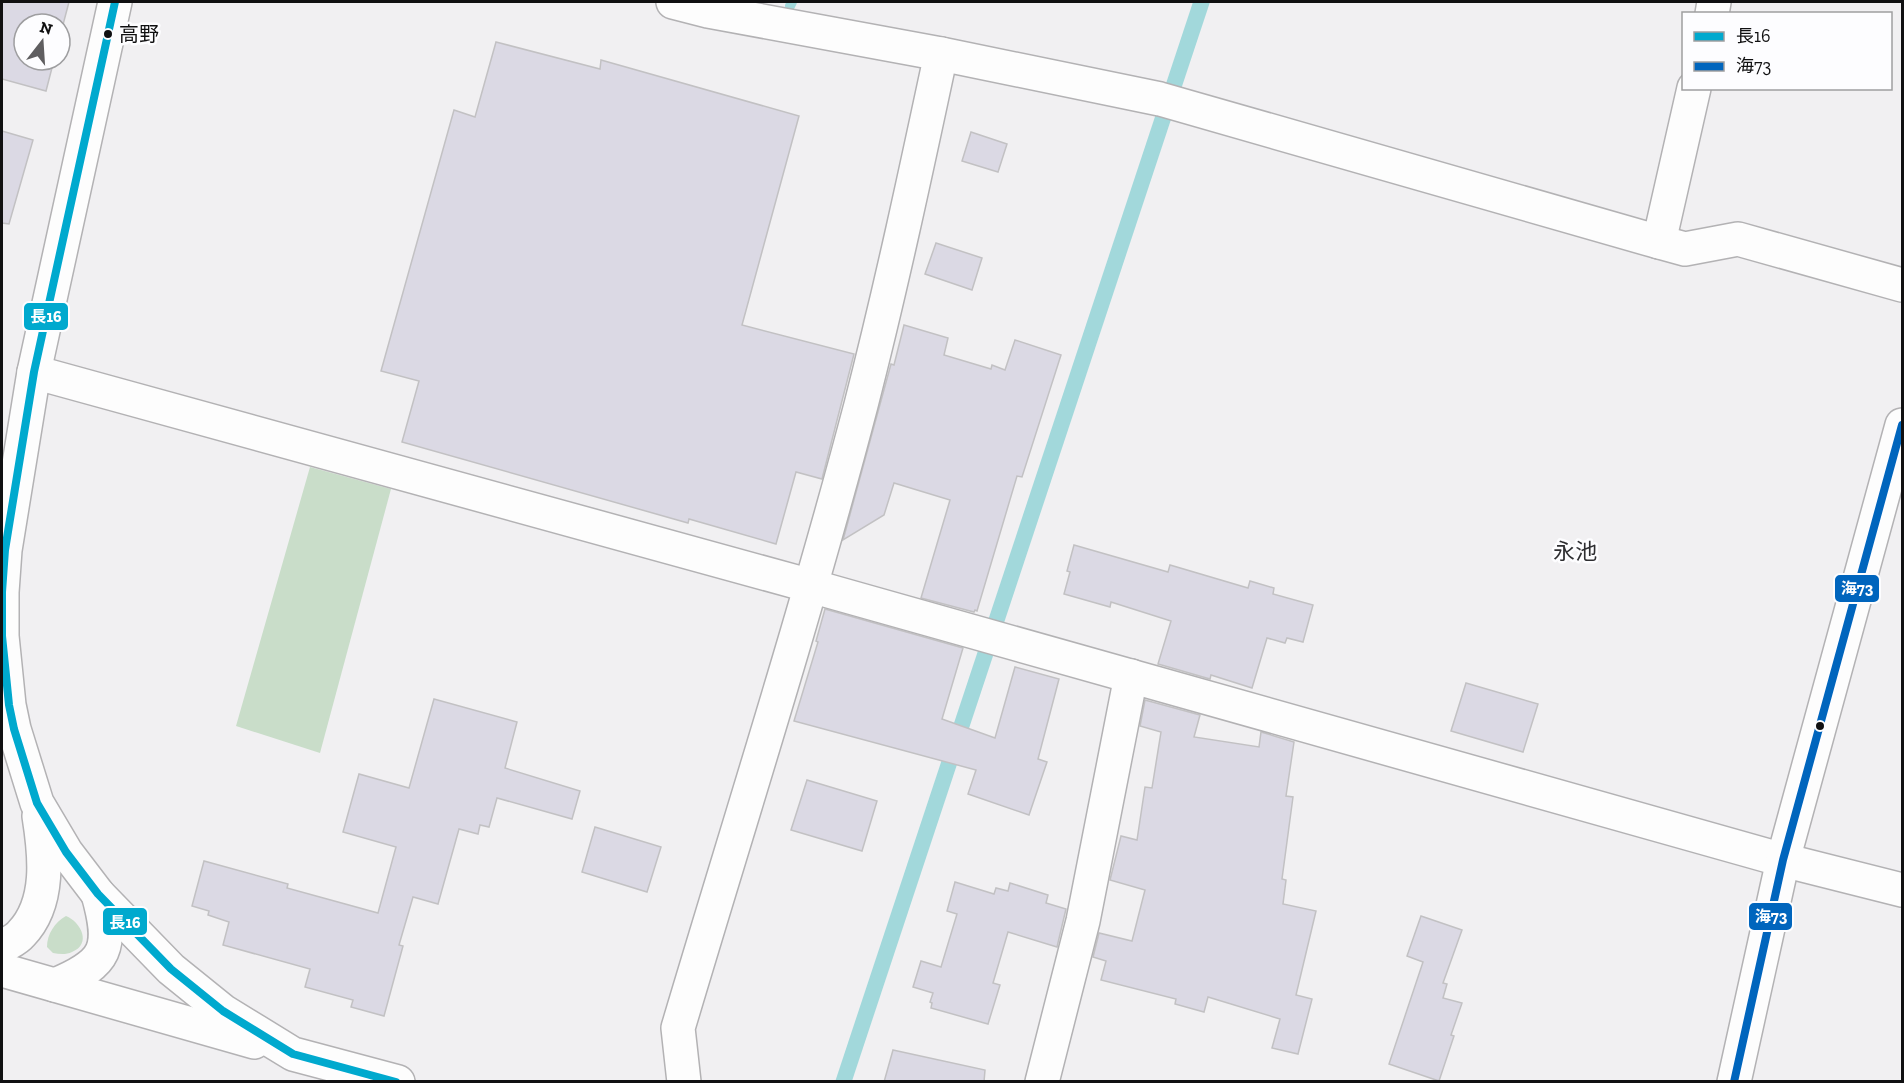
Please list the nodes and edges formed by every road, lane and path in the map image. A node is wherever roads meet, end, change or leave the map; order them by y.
1 (115, 2) edge
2 (673, 2) edge
3 (941, 54) junction
4 (1694, 90) edge
5 (1659, 242) junction
6 (1902, 285) edge
7 (34, 372) junction
8 (1902, 425) edge
9 (811, 586) junction
10 (1131, 676) junction
11 (37, 803) junction
12 (1783, 860) junction
13 (1902, 890) edge
14 (98, 894) junction
15 (2, 947) edge
16 (2, 970) edge
17 (55, 985) junction
18 (293, 1054) junction
19 (398, 1082) edge
20 (684, 1082) edge
21 (1042, 1082) edge
22 (1734, 1082) edge

1 - 7 street
2 - 3 street
3 - 5 street
3 - 9 street
4 - 5 street
5 - 6 street
7 - 9 street
7 - 11 street
8 - 12 street
9 - 10 street
9 - 20 street
10 - 12 street
10 - 21 street
11 - 14 street
11 - 15 street
12 - 13 street
12 - 22 street
14 - 17 street
14 - 18 street
16 - 17 street
17 - 18 street
18 - 19 street

